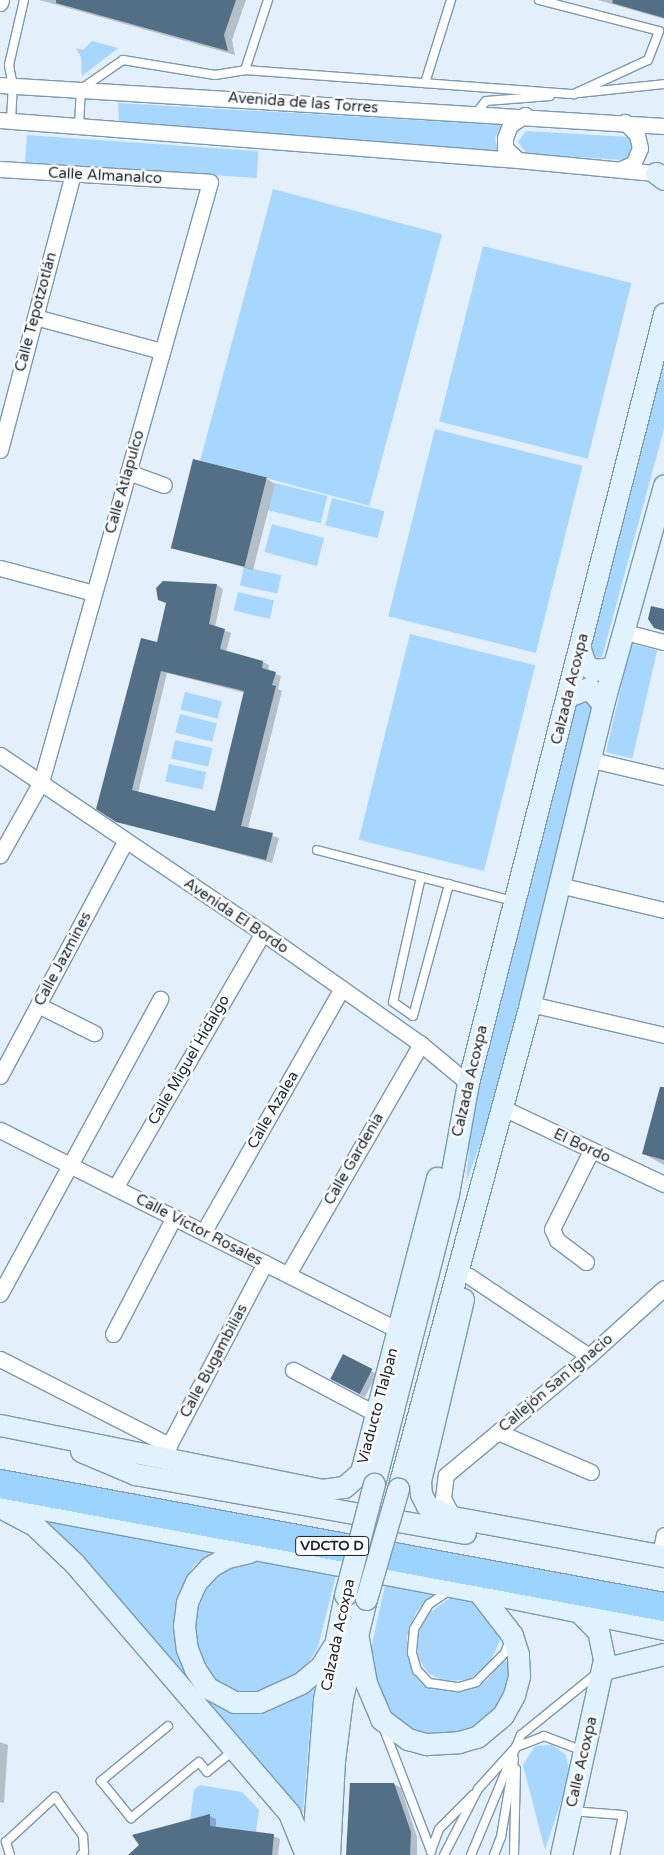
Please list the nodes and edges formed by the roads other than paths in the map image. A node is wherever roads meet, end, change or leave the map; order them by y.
1 (24, 0) edge
2 (268, 0) edge
3 (451, 0) edge
4 (539, 0) edge
5 (245, 70) junction
6 (425, 83) junction
7 (664, 84) edge
8 (6, 85) edge
9 (81, 89) junction
10 (574, 94) junction
11 (477, 112) junction
12 (526, 115) junction
13 (6, 121) edge
14 (625, 122) junction
15 (78, 126) junction
16 (664, 126) edge
17 (518, 160) junction
18 (0, 168) edge
19 (621, 169) junction
20 (73, 174) junction
21 (661, 176) edge
22 (210, 182) joint
23 (664, 314) edge
24 (35, 317) junction
25 (162, 351) junction
26 (1, 441) edge
27 (128, 472) junction
28 (164, 485) dead end
29 (664, 485) edge
30 (661, 512) edge
31 (0, 568) edge
32 (94, 593) junction
33 (625, 632) junction
34 (664, 642) edge
35 (580, 649) junction
36 (613, 668) junction
37 (568, 696) junction
38 (603, 704) junction
39 (0, 755) edge
40 (592, 760) junction
41 (664, 777) edge
42 (41, 782) junction
43 (125, 842) junction
44 (317, 850) dead end
45 (0, 855) edge
46 (421, 877) junction
47 (449, 884) junction
48 (560, 885) junction
49 (515, 902) junction
50 (664, 910) edge
51 (263, 933) junction
52 (342, 988) junction
53 (160, 999) dead end
54 (530, 1004) junction
55 (38, 1006) junction
56 (94, 1033) dead end
57 (664, 1035) edge
58 (421, 1044) junction
59 (0, 1076) edge
60 (468, 1083) junction
61 (501, 1107) junction
62 (458, 1125) junction
63 (0, 1130) edge
64 (591, 1152) junction
65 (70, 1165) junction
66 (664, 1184) edge
67 (115, 1188) junction
68 (174, 1217) junction
69 (204, 1232) junction
70 (586, 1262) dead end
71 (265, 1263) junction
72 (288, 1274) junction
73 (469, 1276) junction
74 (664, 1288) edge
75 (0, 1294) edge
76 (398, 1330) junction
77 (113, 1334) dead end
78 (589, 1356) junction
79 (0, 1359) edge
80 (293, 1370) dead end
81 (376, 1414) junction
82 (0, 1425) edge
83 (36, 1431) junction
84 (498, 1432) junction
85 (167, 1452) junction
86 (426, 1453) junction
87 (0, 1465) edge
88 (591, 1472) dead end
89 (446, 1476) junction
90 (0, 1484) edge
91 (0, 1501) edge
92 (0, 1507) edge
93 (453, 1517) junction
94 (572, 1540) junction
95 (662, 1549) edge
96 (256, 1551) junction
97 (455, 1587) junction
98 (664, 1588) edge
99 (478, 1590) junction
100 (664, 1608) edge
101 (576, 1610) junction
102 (664, 1629) edge
103 (358, 1633) junction
104 (512, 1635) junction
105 (333, 1647) junction
106 (664, 1654) edge
107 (603, 1668) junction
108 (380, 1719) junction
109 (168, 1726) dead end
110 (516, 1747) junction
111 (235, 1750) junction
112 (584, 1751) junction
113 (478, 1790) junction
114 (571, 1811) junction
115 (430, 1853) edge
116 (10, 1855) edge
117 (81, 1855) edge
118 (306, 1855) edge
119 (312, 1855) edge
120 (329, 1855) edge
121 (444, 1855) edge
122 (471, 1855) edge
123 (494, 1855) edge
124 (515, 1855) edge
125 (561, 1855) edge
126 (615, 1855) edge

1 - 8 lane
2 - 5 lane
3 - 6 lane
4 - 10 lane
5 - 6 lane
5 - 9 lane
6 - 10 lane
7 - 10 lane
8 - 9 street, Avenida de las Torres
8 - 13 lane
9 - 11 street, Avenida de las Torres
9 - 15 lane
10 - 11 lane
11 - 12 street, Avenida de las Torres
12 - 14 street, Avenida de las Torres
12 - 17 street
13 - 15 street
14 - 16 street, Avenida de las Torres
14 - 19 street
15 - 17 street
17 - 19 street
18 - 20 street, Calle Almanalco
19 - 21 street
20 - 22 street, Calle Almanalco
20 - 24 street, Calle Tepotzotlán
22 - 25 street, Calle Atlapulco
23 - 35 main road, Calzada Acoxpa
24 - 25 street
24 - 26 street, Calle Tepotzotlán
25 - 27 street, Calle Atlapulco
27 - 28 street
27 - 32 street, Calle Atlapulco
29 - 30 main road, Calzada Acoxpa
30 - 33 main road, Calzada Acoxpa
31 - 32 street
32 - 42 street, Calle Atlapulco
33 - 34 street
33 - 36 main road, Calzada Acoxpa
35 - 36 main road
35 - 37 main road, Calzada Acoxpa
36 - 38 main road, Calzada Acoxpa
37 - 38 main road
37 - 49 main road, Calzada Acoxpa
38 - 40 main road, Calzada Acoxpa
39 - 42 street, Avenida El Bordo
40 - 41 street
40 - 48 main road, Calzada Acoxpa
42 - 43 street, Avenida El Bordo
42 - 45 street, Calle Atlapulco
43 - 51 street, Avenida El Bordo
43 - 55 street, Calle Jazmines
44 - 46 lane
46 - 47 lane
46 - 47 lane
47 - 49 lane
48 - 50 street
48 - 54 main road, Calzada Acoxpa
49 - 60 main road, Calzada Acoxpa
51 - 52 street, Avenida El Bordo
51 - 67 street, Calle Miguel Hidalgo
52 - 58 street, Avenida El Bordo
52 - 69 street, Calle Azalea
53 - 65 street
54 - 57 street
54 - 61 main road, Calzada Acoxpa
55 - 56 street
55 - 59 street, Calle Jazmines
58 - 60 street, Avenida El Bordo
58 - 72 street, Calle Gardenia
60 - 62 main road, Calzada Acoxpa
61 - 64 street, El Bordo
61 - 73 main road
61 - 103 main road, Calzada Acoxpa, bridge
62 - 76 main road, Viaducto Tlalpan
62 - 105 main road, Calzada Acoxpa, bridge
63 - 65 street, Calle Víctor Rosales
64 - 66 street, El Bordo
64 - 70 street
65 - 67 street, Calle Víctor Rosales
65 - 75 street
67 - 68 street, Calle Víctor Rosales
68 - 69 street, Calle Víctor Rosales
68 - 77 street
69 - 71 street, Calle Víctor Rosales
71 - 72 street, Calle Víctor Rosales
71 - 85 street, Calle Bugambilias
72 - 76 street, Calle Víctor Rosales
73 - 78 street
73 - 86 main road
74 - 78 street, Callejón San Ignacio
76 - 81 main road, Viaducto Tlalpan
78 - 84 street, Callejón San Ignacio
79 - 85 street
80 - 81 street
81 - 85 main road, Viaducto Tlalpan
82 - 83 main road, Viaducto Tlalpan
83 - 85 main road, Viaducto Tlalpan
83 - 94 main road
84 - 88 street
84 - 89 street, Callejón San Ignacio
86 - 89 street
86 - 93 main road
87 - 98 highway, VDCTO D
89 - 93 street
90 - 100 highway, VDCTO D
91 - 96 main road
92 - 111 main road
93 - 94 main road
94 - 95 main road
96 - 97 main road
96 - 105 main road
97 - 99 main road
97 - 104 lane
99 - 101 main road
99 - 104 main road
101 - 102 main road
101 - 107 main road, Calle Acoxpa
103 - 108 main road
103 - 120 main road, Calzada Acoxpa
104 - 108 main road
105 - 119 main road, Calzada Acoxpa
106 - 107 main road
107 - 110 lane
107 - 112 main road, Calle Acoxpa
108 - 115 lane
109 - 111 lane
110 - 112 lane
110 - 113 lane
110 - 122 lane
110 - 123 lane
110 - 124 lane
111 - 118 main road
112 - 114 main road, Calle Acoxpa
113 - 115 lane
113 - 121 lane
114 - 125 main road, Calle Acoxpa
114 - 126 lane
116 - 117 lane

